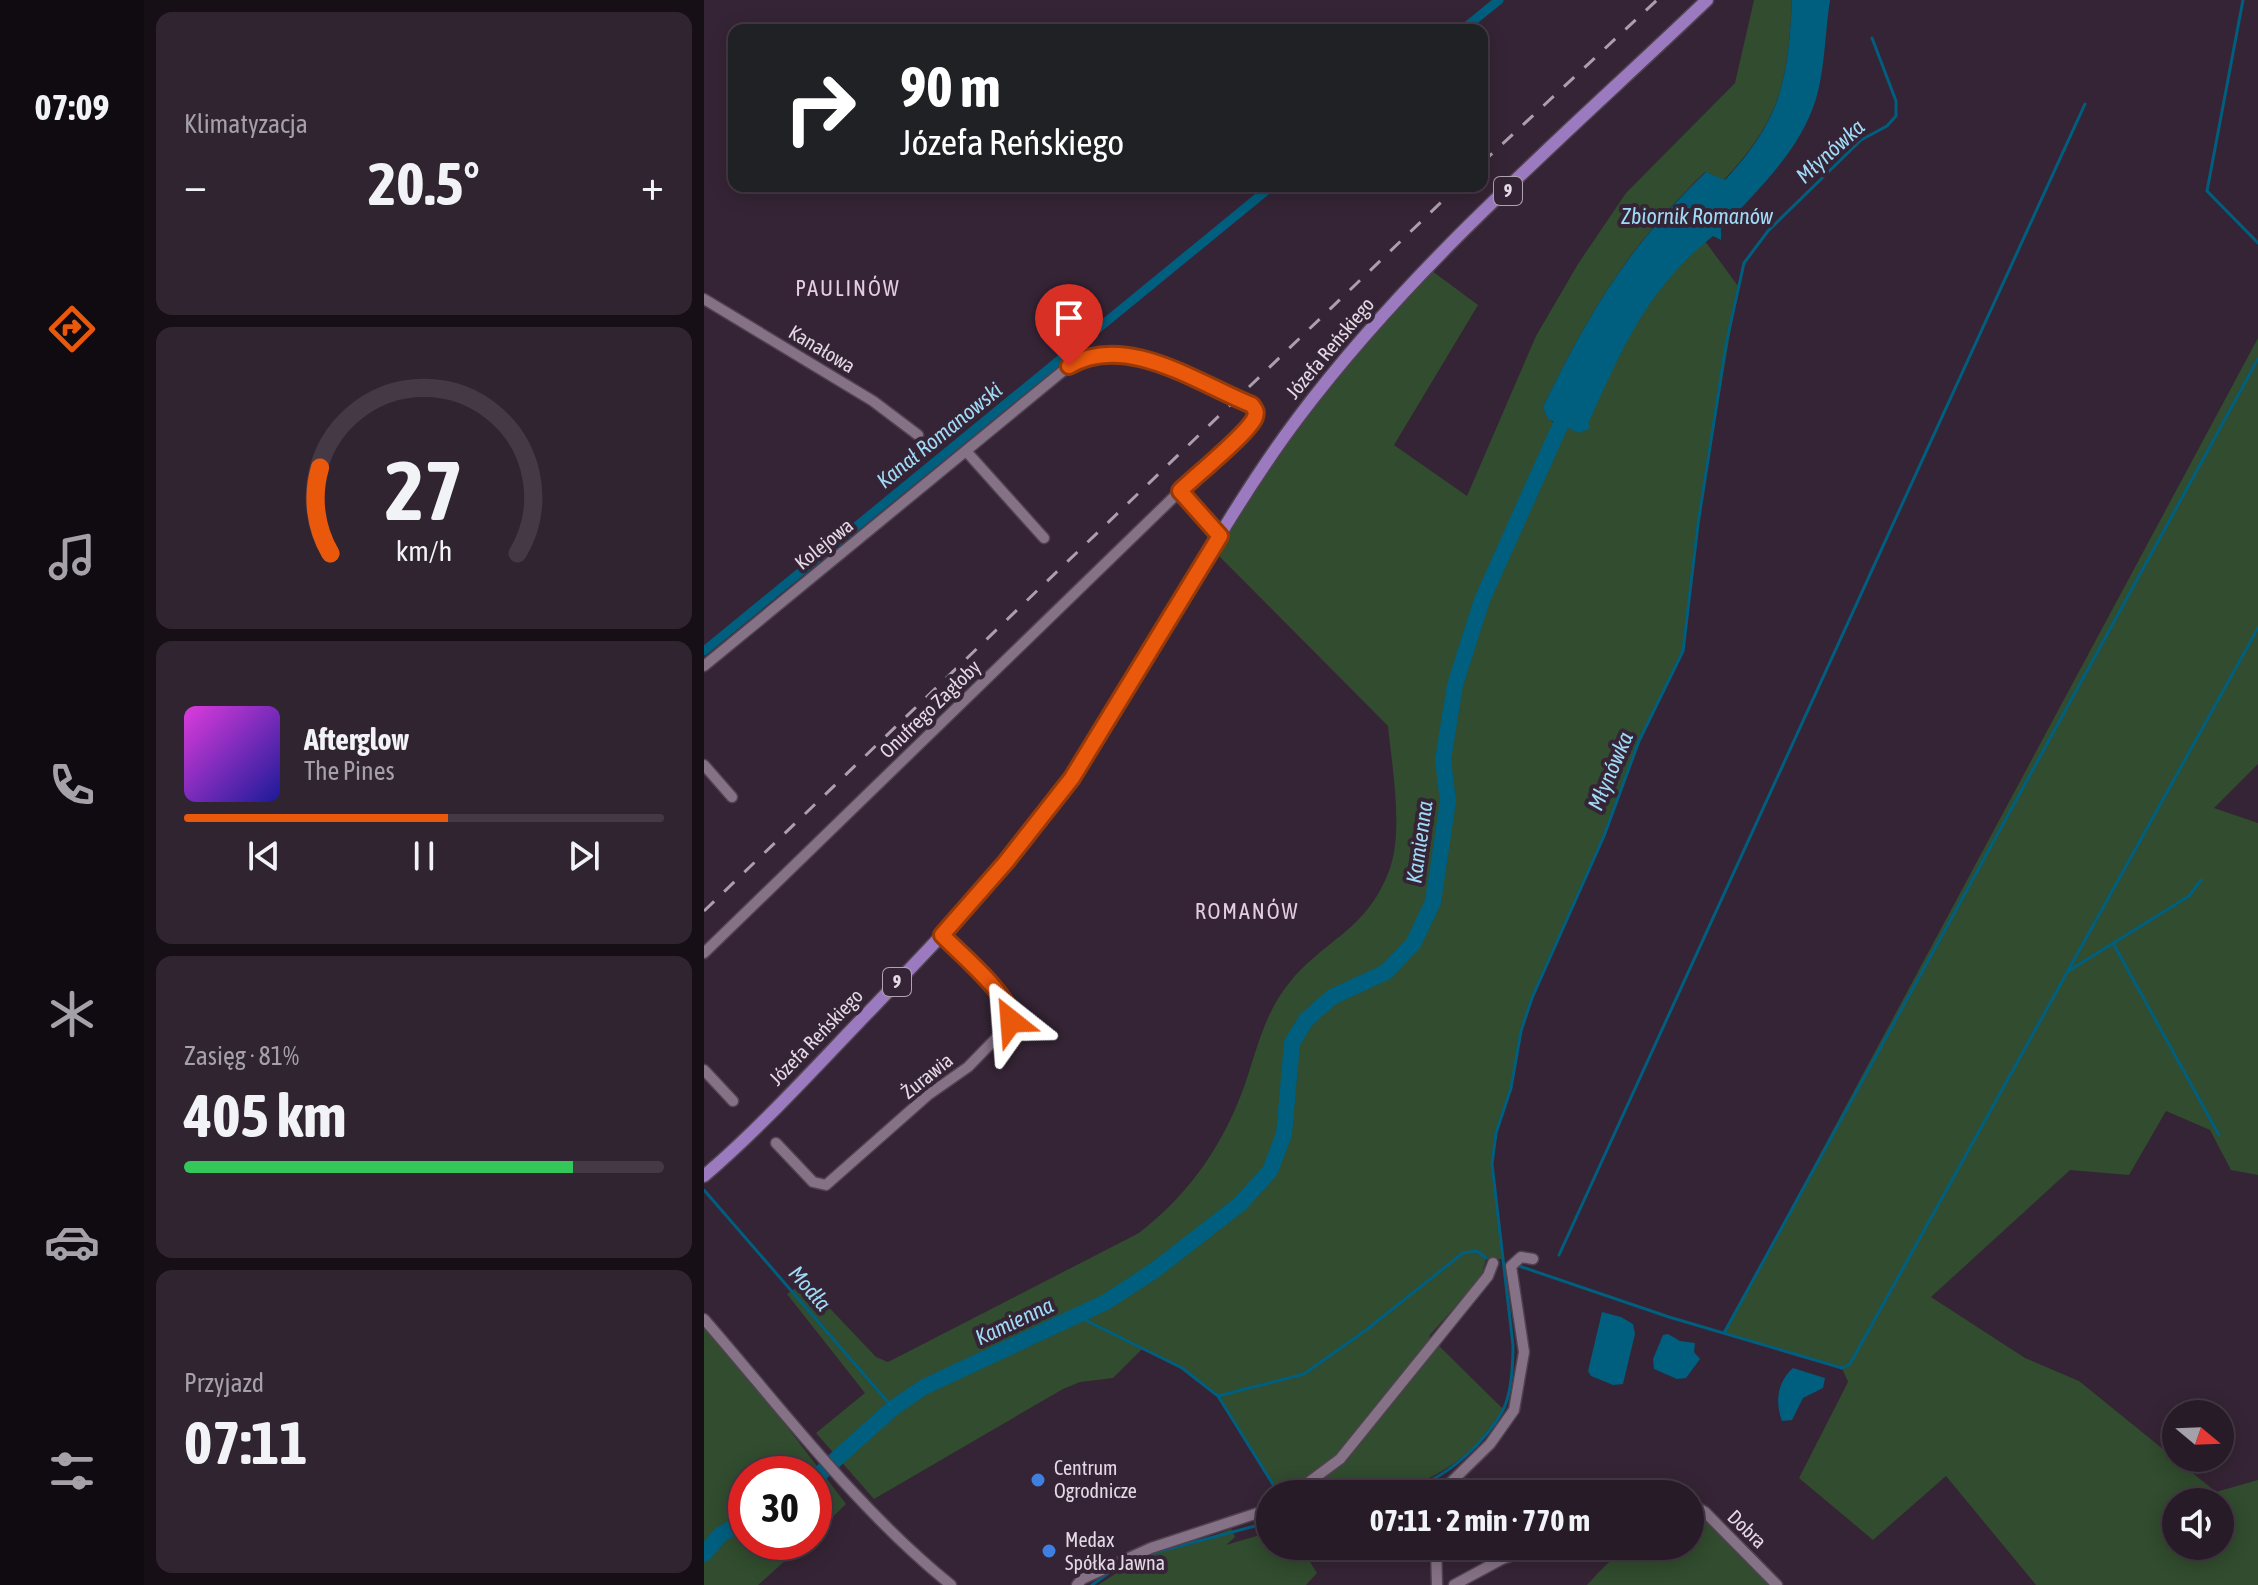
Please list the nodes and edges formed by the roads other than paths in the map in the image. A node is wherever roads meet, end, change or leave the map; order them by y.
1 (1707, 0) edge
2 (704, 299) edge
3 (1256, 412) joint
4 (918, 435) dead end
5 (966, 451) junction
6 (1180, 491) junction
7 (1220, 536) junction
8 (1044, 538) dead end
9 (704, 666) edge
10 (704, 765) edge
11 (732, 797) dead end
12 (942, 935) junction
13 (704, 953) edge
14 (704, 1070) edge
15 (733, 1101) dead end
16 (776, 1143) dead end
17 (705, 1176) edge
18 (1533, 1259) dead end
19 (1493, 1263) dead end
20 (704, 1319) edge
21 (1312, 1480) edge
22 (1453, 1480) edge
23 (1704, 1511) edge
24 (1256, 1514) edge
25 (1436, 1560) edge
26 (1500, 1560) edge
27 (951, 1585) edge
28 (1077, 1585) edge
29 (1437, 1585) edge
30 (1454, 1585) edge
31 (1777, 1585) edge

1 - 7 main road, Józefa Reńskiego / 9
2 - 4 street, Kanałowa
3 - 5 street, Kolejowa
3 - 6 street, Onufrego Zagłoby
5 - 8 street
5 - 9 street, Kolejowa
6 - 7 street
6 - 13 street, Onufrego Zagłoby
7 - 12 main road, Józefa Reńskiego / 9
10 - 11 street
12 - 16 street, Żurawia
12 - 17 main road, Józefa Reńskiego / 9
14 - 15 street
18 - 22 street
19 - 21 street
20 - 27 street
23 - 31 street, Dobra
24 - 28 street
25 - 29 street
26 - 30 street

